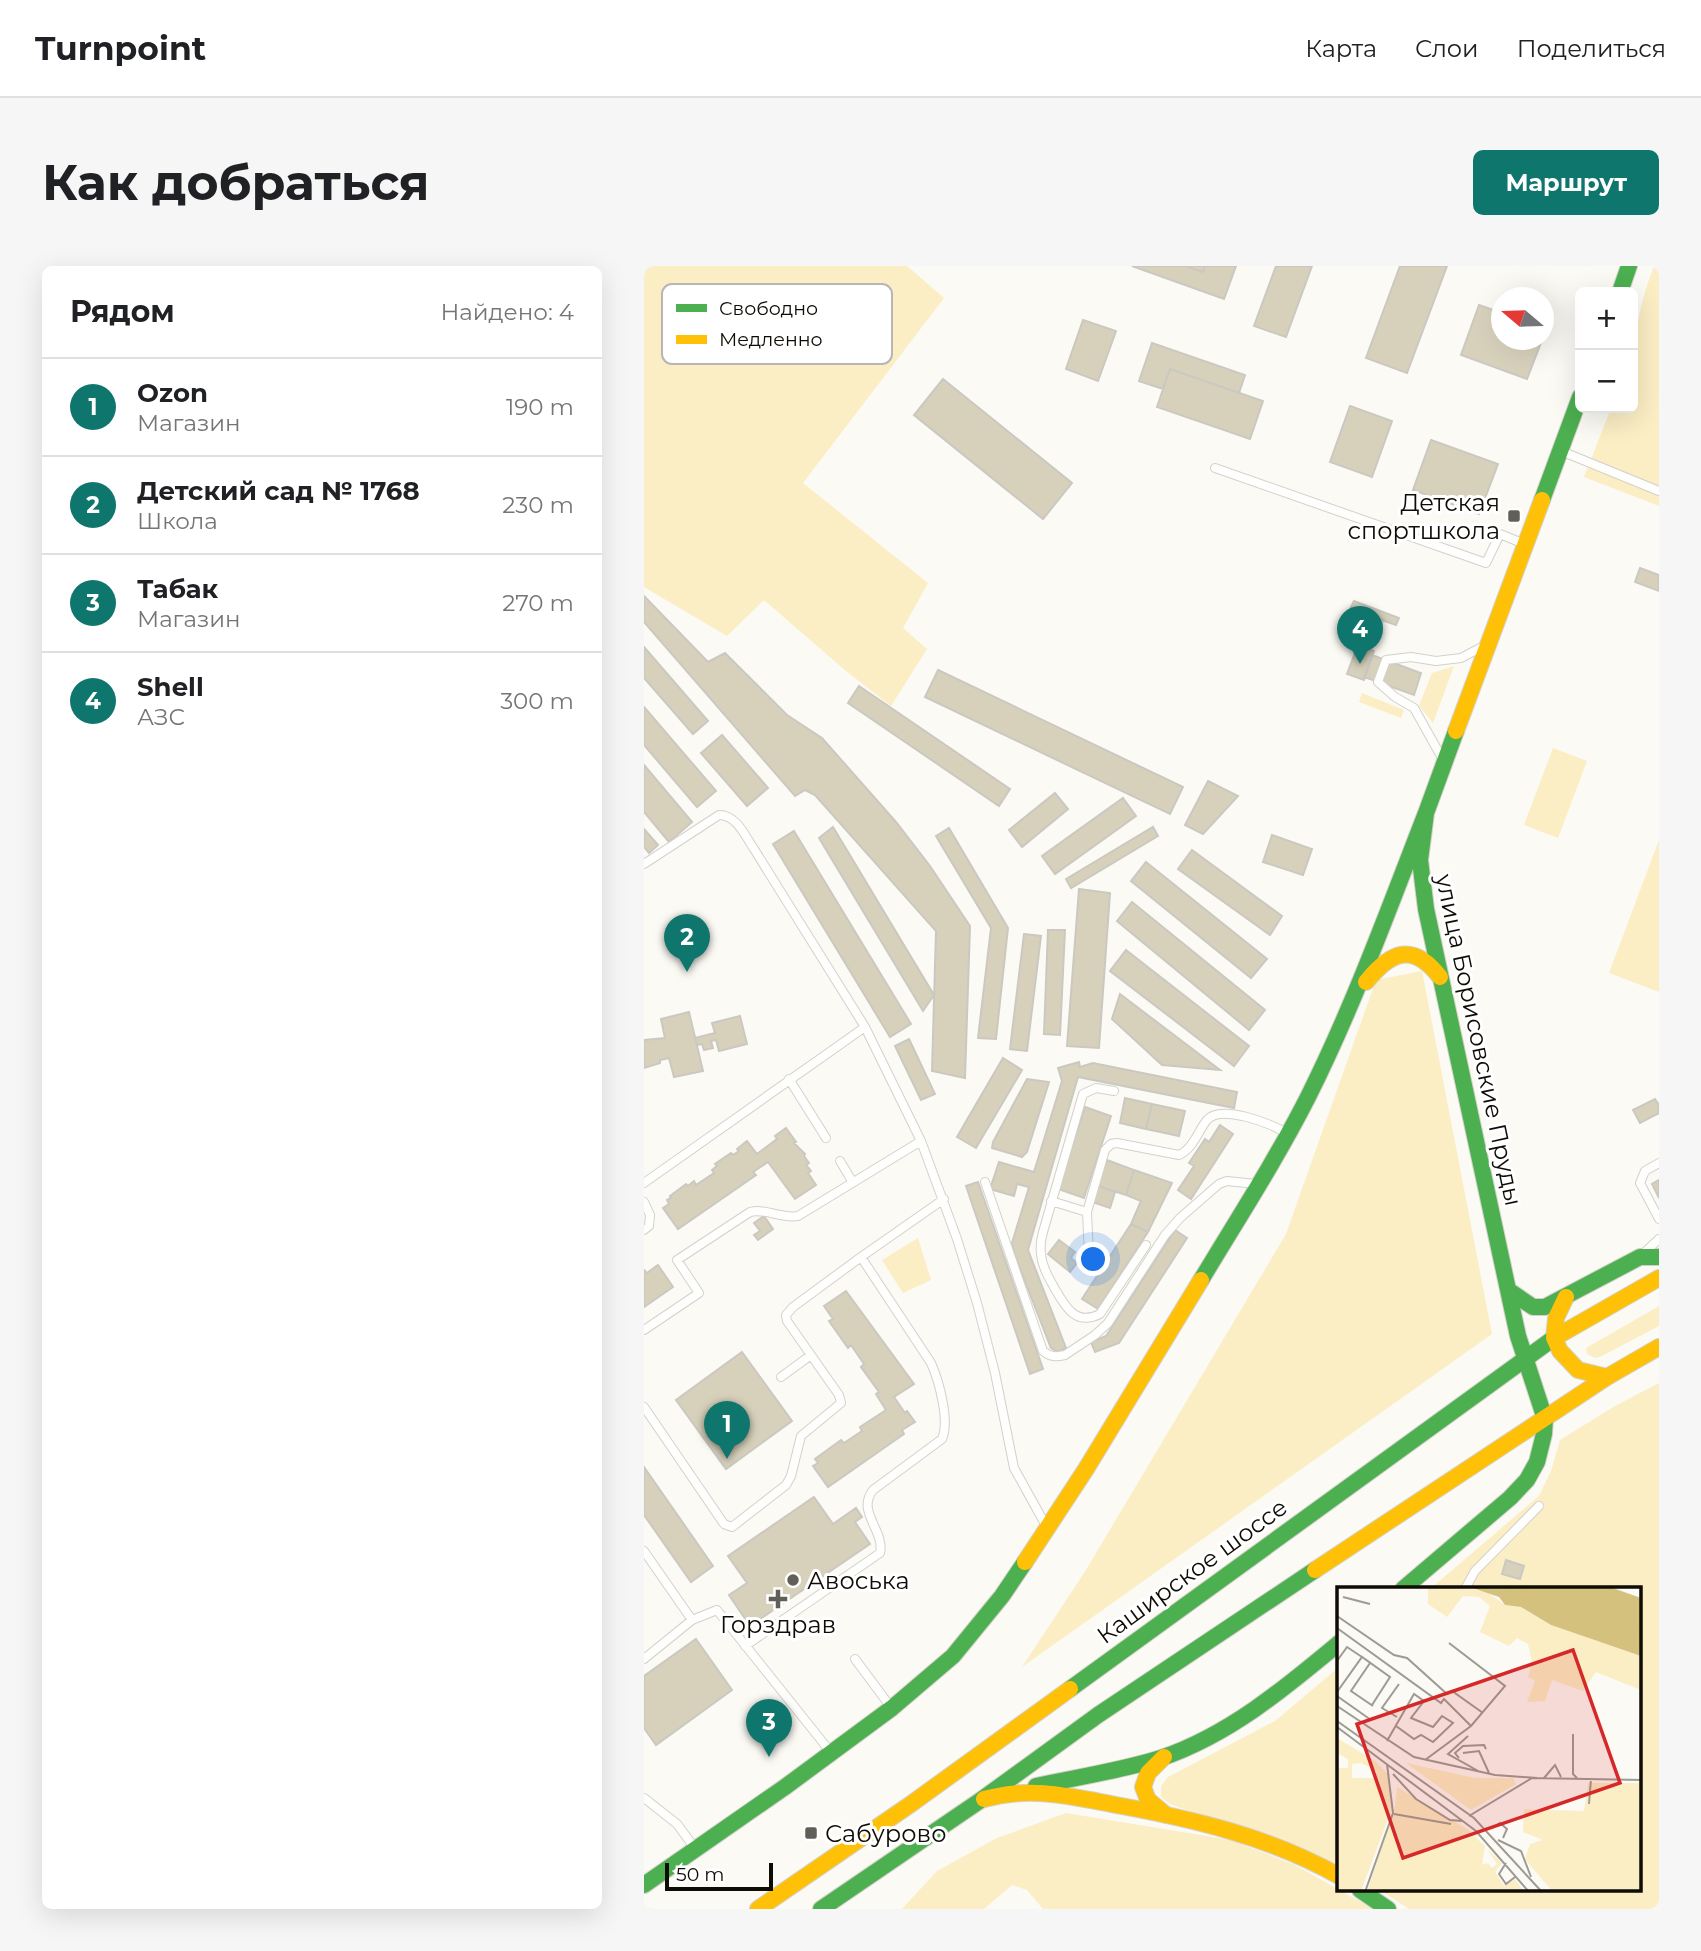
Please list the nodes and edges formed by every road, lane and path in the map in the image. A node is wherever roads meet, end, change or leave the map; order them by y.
1 (1629, 266) edge
2 (1622, 287) edge
3 (1575, 410) edge
4 (1560, 451) junction
5 (1215, 468) dead end
6 (1659, 491) edge
7 (1525, 544) junction
8 (1488, 644) junction
9 (1444, 762) junction
10 (1426, 813) junction
11 (644, 864) edge
12 (1442, 980) junction
13 (1350, 1004) junction
14 (865, 1027) junction
15 (789, 1079) junction
16 (1114, 1091) dead end
17 (1289, 1134) junction
18 (826, 1138) dead end
19 (921, 1140) junction
20 (840, 1161) dead end
21 (1659, 1163) edge
22 (852, 1181) junction
23 (985, 1182) dead end
24 (644, 1183) edge
25 (1259, 1184) junction
26 (944, 1199) junction
27 (1051, 1201) junction
28 (644, 1202) edge
29 (1087, 1212) junction
30 (1659, 1219) edge
31 (644, 1230) edge
32 (1659, 1239) edge
33 (1146, 1245) dead end
34 (1089, 1256) dead end
35 (861, 1257) junction
36 (1659, 1257) edge
37 (1640, 1258) junction
38 (1659, 1278) edge
39 (1508, 1290) junction
40 (1566, 1297) junction
41 (644, 1331) edge
42 (1554, 1338) junction
43 (1659, 1347) edge
44 (811, 1355) junction
45 (1525, 1358) junction
46 (781, 1377) dead end
47 (1607, 1377) junction
48 (644, 1407) edge
49 (1545, 1419) junction
50 (1539, 1506) dead end
51 (1047, 1527) junction
52 (644, 1551) edge
53 (1405, 1587) edge
54 (1466, 1587) edge
55 (692, 1620) junction
56 (1337, 1645) edge
57 (746, 1646) junction
58 (644, 1659) edge
59 (855, 1659) dead end
60 (892, 1708) junction
61 (831, 1752) junction
62 (1164, 1757) junction
63 (1009, 1792) junction
64 (981, 1800) junction
65 (646, 1804) edge
66 (1166, 1815) junction
67 (695, 1849) junction
68 (1337, 1871) edge
69 (644, 1885) edge
70 (1363, 1892) edge
71 (758, 1909) edge
72 (821, 1909) edge
73 (1388, 1909) edge

1 - 2 main road
3 - 4 main road, улица Борисовские Пруды
4 - 6 lane
4 - 7 main road, улица Борисовские Пруды
5 - 7 lane
7 - 8 main road, улица Борисовские Пруды
8 - 9 main road, улица Борисовские Пруды
8 - 9 lane
9 - 10 main road, улица Борисовские Пруды
10 - 12 main road, улица Борисовские Пруды
10 - 13 main road
11 - 14 lane
12 - 13 main road
12 - 39 main road, улица Борисовские Пруды
13 - 17 main road
14 - 15 lane
14 - 19 lane
15 - 18 lane
15 - 24 lane
16 - 27 lane
17 - 25 main road
17 - 29 lane
19 - 22 lane
19 - 26 lane
20 - 22 lane
21 - 30 lane
22 - 41 lane
23 - 25 lane
25 - 51 main road
26 - 35 lane
26 - 51 lane
27 - 29 lane
27 - 33 lane
28 - 31 lane
29 - 34 lane
32 - 37 lane
35 - 44 lane
35 - 57 lane
36 - 37 main road
37 - 40 main road
38 - 42 main road, Каширское шоссе
39 - 40 main road
39 - 45 main road, улица Борисовские Пруды
40 - 42 main road
42 - 45 main road, Каширское шоссе
42 - 47 main road
43 - 47 main road
44 - 46 lane
44 - 48 lane
45 - 49 main road, улица Борисовские Пруды
45 - 71 main road, Каширское шоссе
47 - 49 main road
49 - 53 main road
49 - 64 main road
50 - 54 lane
51 - 60 main road
52 - 55 lane
55 - 57 lane
55 - 58 lane
56 - 62 main road
57 - 61 lane
59 - 60 lane
60 - 61 main road
61 - 67 main road
62 - 63 main road
62 - 66 main road
63 - 64 main road
63 - 66 main road
64 - 72 main road
65 - 67 lane
66 - 68 main road
67 - 69 main road
70 - 73 main road

